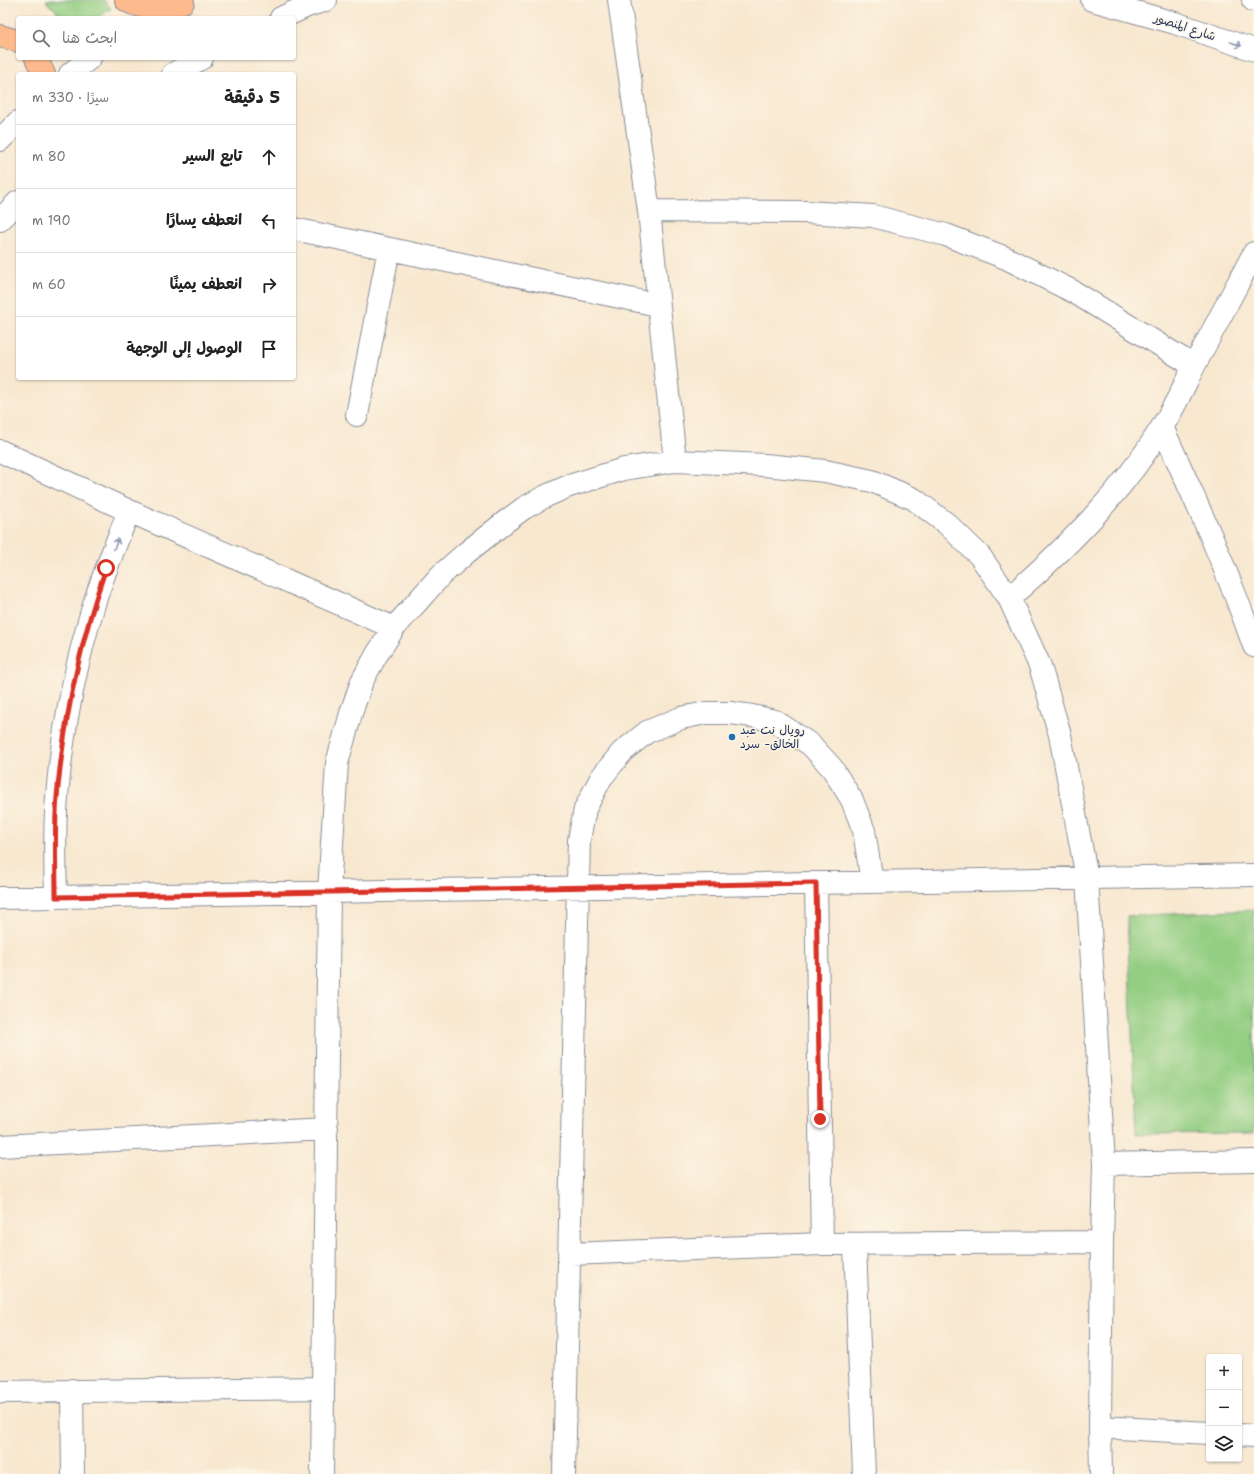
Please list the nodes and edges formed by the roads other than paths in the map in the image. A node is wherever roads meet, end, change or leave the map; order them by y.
1 (126, 0) edge
2 (326, 0) edge
3 (619, 0) edge
4 (1092, 0) edge
5 (185, 1) edge
6 (157, 16) edge
7 (285, 16) edge
8 (0, 36) edge
9 (16, 40) edge
10 (1254, 50) edge
11 (37, 60) edge
12 (88, 60) edge
13 (198, 60) edge
14 (43, 72) edge
15 (72, 72) edge
16 (178, 72) edge
17 (16, 124) edge
18 (0, 140) edge
19 (16, 204) edge
20 (649, 211) junction
21 (0, 220) edge
22 (296, 229) edge
23 (389, 249) junction
24 (1254, 253) edge
25 (658, 305) junction
26 (1194, 366) junction
27 (357, 415) dead end
28 (1162, 427) junction
29 (0, 451) edge
30 (675, 462) junction
31 (129, 511) junction
32 (1009, 598) junction
33 (394, 628) junction
34 (1254, 646) edge
35 (1254, 875) edge
36 (1088, 878) junction
37 (872, 882) junction
38 (816, 883) junction
39 (578, 888) junction
40 (329, 892) junction
41 (56, 897) junction
42 (0, 898) edge
43 (327, 1130) junction
44 (0, 1146) edge
45 (1254, 1161) edge
46 (1104, 1164) junction
47 (1102, 1242) junction
48 (822, 1244) junction
49 (855, 1245) junction
50 (570, 1254) junction
51 (323, 1388) junction
52 (72, 1390) junction
53 (0, 1392) edge
54 (1100, 1427) junction
55 (1206, 1433) edge
56 (1242, 1435) edge
57 (1254, 1436) edge
58 (73, 1474) edge
59 (322, 1474) edge
60 (564, 1474) edge
61 (864, 1474) edge
62 (1101, 1474) edge

1 - 5 main road
2 - 7 street
3 - 20 street
4 -> 10 street, شارع المنصور
5 - 6 street
8 - 9 main road
11 - 14 main road
12 - 15 street
13 - 16 street
17 - 18 street
19 - 21 street
20 - 25 street
20 - 26 street
22 - 23 street
23 - 25 street
23 - 27 street
24 - 26 street
25 - 30 street
26 - 28 street
28 - 32 street
28 - 34 street
29 - 31 street
30 - 32 street
30 - 33 street
31 - 33 street
41 -> 31 street
32 - 36 street
33 - 40 street
35 - 36 street
36 - 37 street
36 - 46 street
37 - 38 street
37 - 39 street
38 - 39 street
38 - 48 street
39 - 40 street
39 - 50 street
40 - 41 street
40 - 43 street
41 - 42 street
43 - 44 street
43 - 51 street
45 - 46 street
46 - 47 street
47 - 49 street
47 - 54 street
48 - 49 street
48 - 50 street
49 - 61 street
50 - 60 street
51 - 52 street
51 - 59 street
52 - 53 street
52 - 58 street
54 - 55 street
54 - 62 street
56 - 57 street

